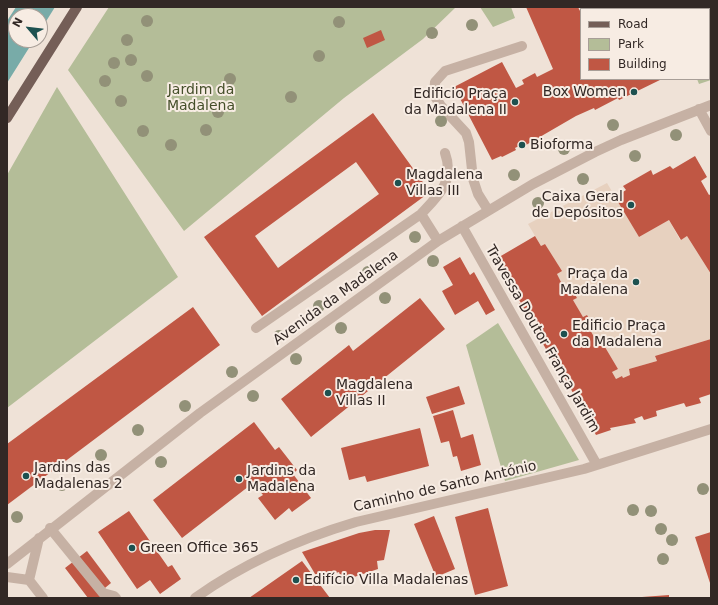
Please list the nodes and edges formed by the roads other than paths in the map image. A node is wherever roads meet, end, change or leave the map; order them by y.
1 (77, 7) edge
2 (522, 46) dead end
3 (711, 105) edge
4 (699, 109) junction
5 (7, 118) edge
6 (711, 130) edge
7 (445, 153) dead end
8 (488, 210) junction
9 (421, 214) junction
10 (462, 226) junction
11 (438, 241) junction
12 (256, 328) dead end
13 (711, 429) edge
14 (597, 465) junction
15 (50, 528) junction
16 (39, 538) junction
17 (7, 564) edge
18 (7, 577) edge
19 (30, 580) junction
20 (43, 598) edge
21 (116, 598) edge
22 (195, 598) edge

1 - 5 main road
2 - 8 street
3 - 4 street, Avenida da Madalena
4 - 6 street
4 - 8 street, Avenida da Madalena
7 - 9 street
8 - 10 street, Avenida da Madalena
9 - 11 street
9 - 12 street
10 - 11 street, Avenida da Madalena
10 - 14 street, Travessa Doutor França Jardim
11 - 15 street, Avenida da Madalena
13 - 14 street, Caminho de Santo António
14 - 22 street, Caminho de Santo António
15 - 16 street, Avenida da Madalena
15 - 21 street
16 - 17 street, Avenida da Madalena
16 - 19 street
18 - 19 street
19 - 20 street

